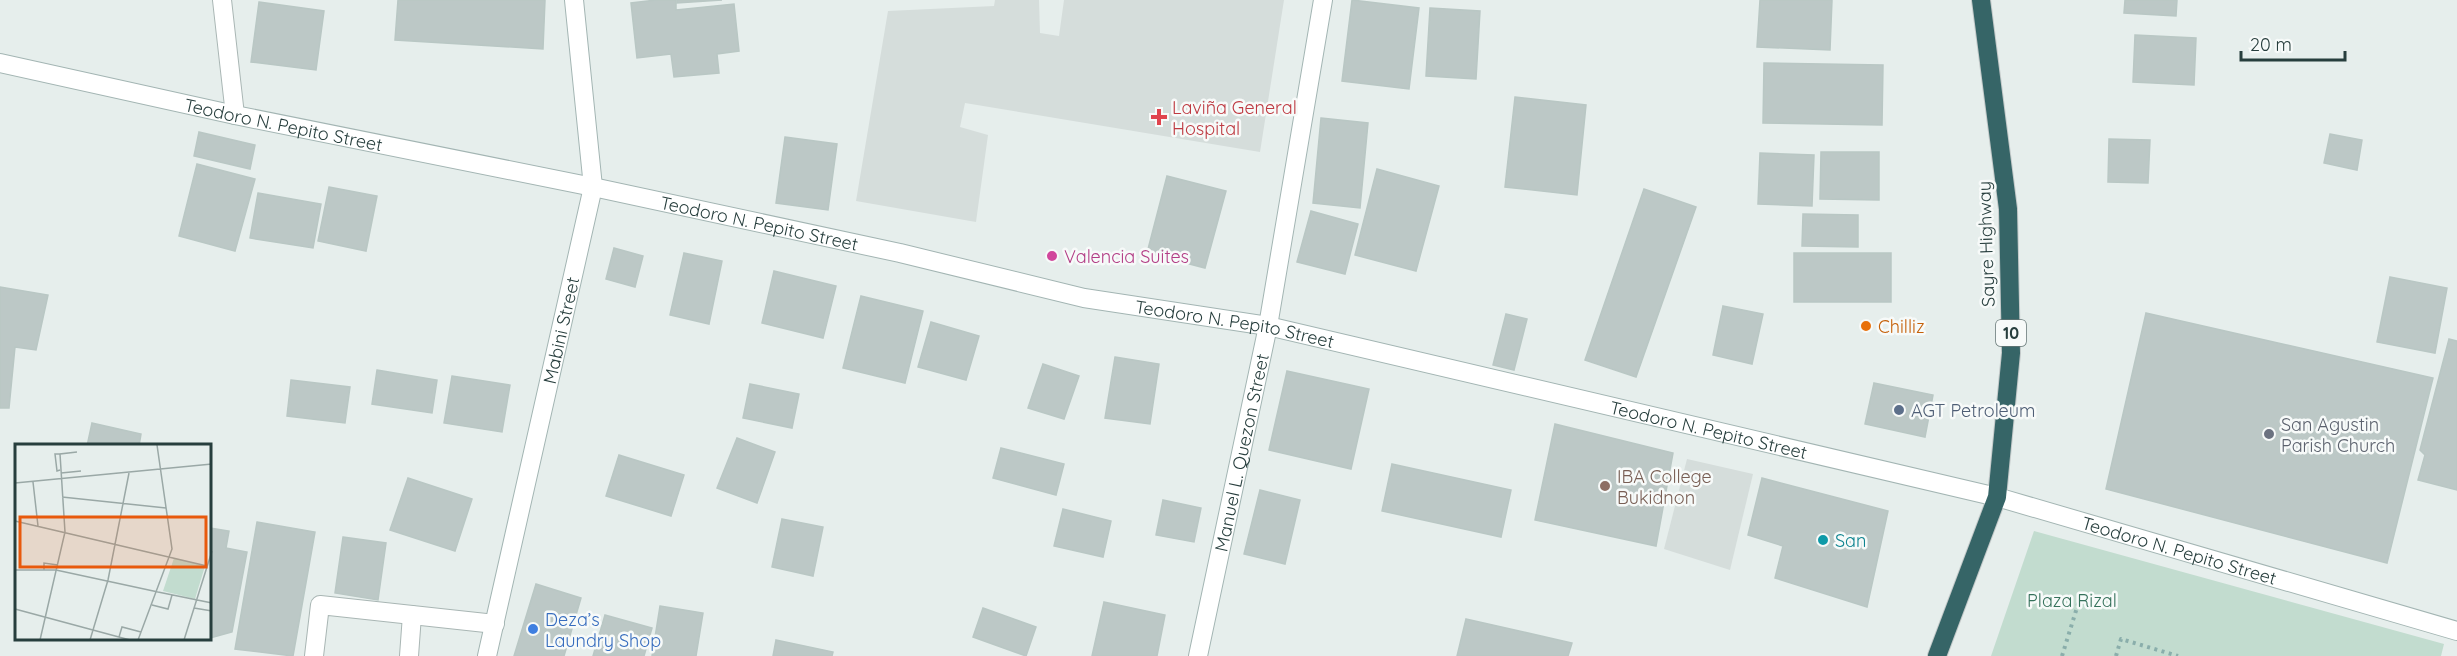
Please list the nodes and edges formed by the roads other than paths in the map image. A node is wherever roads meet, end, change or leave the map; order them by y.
1 (222, 0) edge
2 (574, 0) edge
3 (1323, 0) edge
4 (1981, 0) edge
5 (0, 63) edge
6 (235, 115) junction
7 (593, 187) junction
8 (1268, 326) junction
9 (1997, 497) junction
10 (412, 615) junction
11 (495, 624) junction
12 (2457, 631) edge
13 (314, 656) edge
14 (409, 656) edge
15 (487, 656) edge
16 (1198, 656) edge
17 (1937, 656) edge

1 - 6 street
2 - 7 street, Mabini Street
3 - 8 street, Manuel L. Quezon Street
4 - 9 highway, Sayre Highway / 10
5 - 6 street, Teodoro N. Pepito Street
6 - 7 street, Teodoro N. Pepito Street
7 - 8 street, Teodoro N. Pepito Street
7 - 11 street, Mabini Street
8 - 9 street, Teodoro N. Pepito Street
8 - 16 street, Manuel L. Quezon Street
9 - 12 street, Teodoro N. Pepito Street
9 - 17 highway, Sayre Highway / 10
10 - 11 street
10 - 13 street
10 - 14 street
11 - 15 street, Mabini Street

